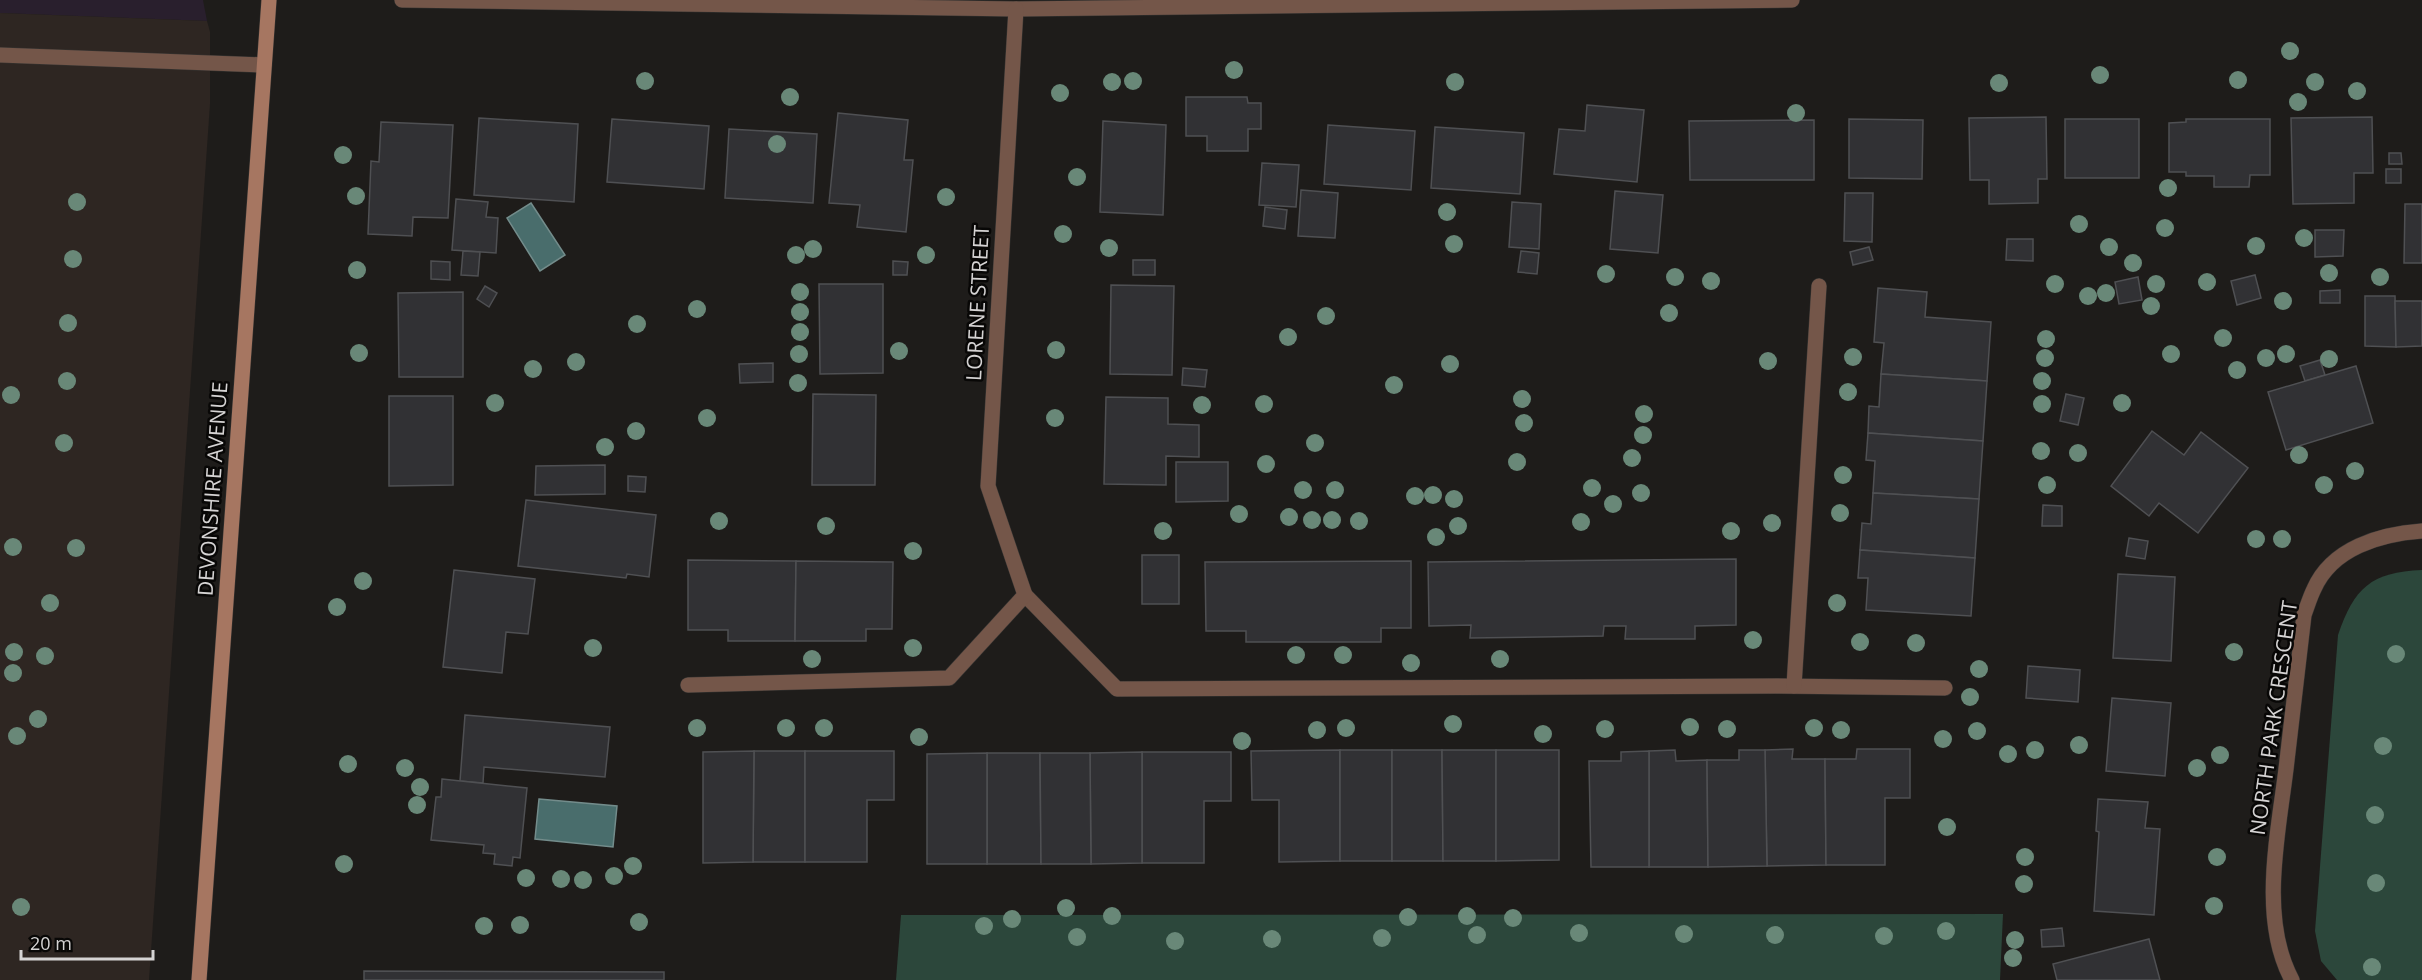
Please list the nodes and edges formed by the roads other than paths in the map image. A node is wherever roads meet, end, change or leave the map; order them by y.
1 (269, 0) edge
2 (402, 0) edge
3 (1792, 0) edge
4 (1016, 9) junction
5 (0, 55) edge
6 (264, 65) junction
7 (1819, 286) dead end
8 (2422, 531) edge
9 (1025, 594) junction
10 (688, 685) dead end
11 (1794, 686) junction
12 (1945, 688) dead end
13 (199, 980) edge
14 (2292, 980) edge

1 - 6 main road, DEVONSHIRE AVENUE
2 - 4 street
3 - 4 street
4 - 9 street, LORENE STREET
5 - 6 street
6 - 13 main road, DEVONSHIRE AVENUE
7 - 11 street
8 - 14 street, NORTH PARK CRESCENT
9 - 10 street
9 - 11 street
11 - 12 street

